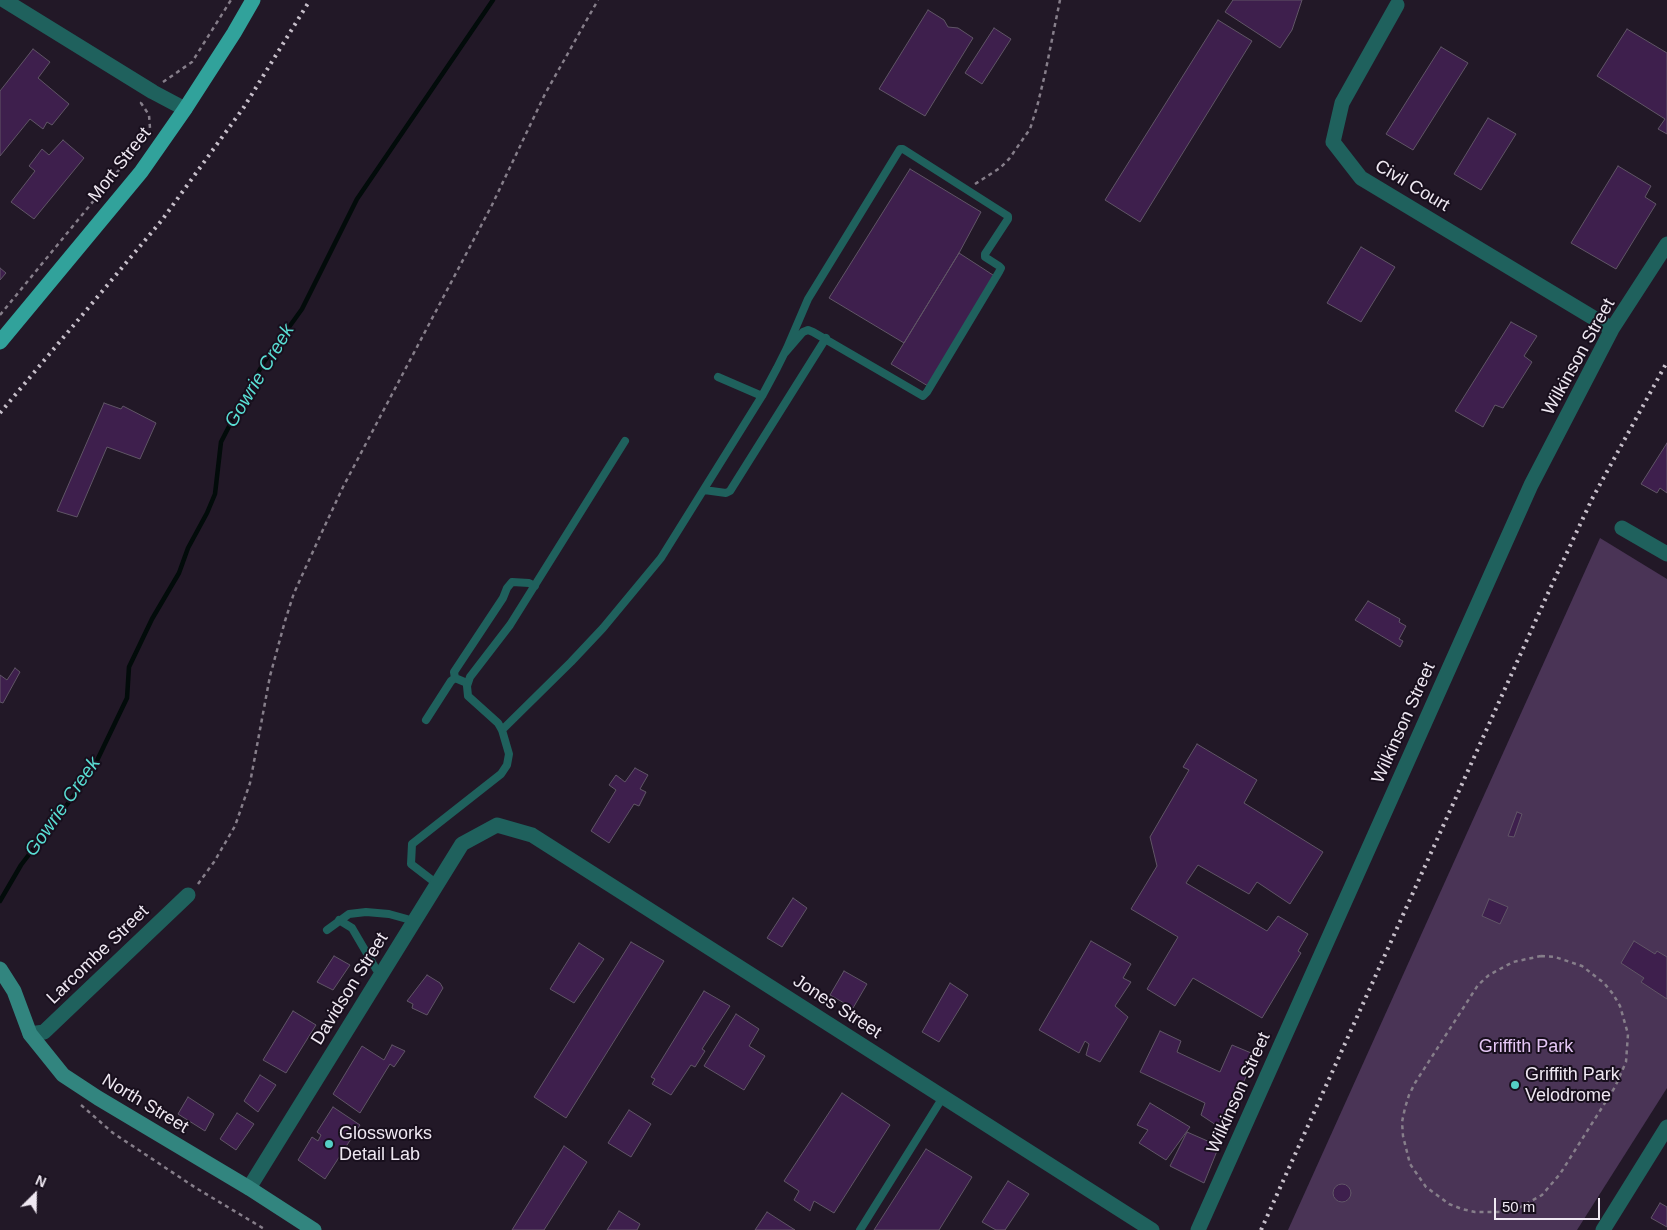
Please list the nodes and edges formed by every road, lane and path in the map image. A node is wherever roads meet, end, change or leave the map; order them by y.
1 (4, 0) edge
2 (231, 0) edge
3 (253, 0) edge
4 (598, 0) edge
5 (1060, 0) edge
6 (1397, 5) dead end
7 (153, 92) junction
8 (185, 109) junction
9 (966, 189) junction
10 (1667, 244) edge
11 (0, 315) edge
12 (1612, 329) junction
13 (826, 338) junction
14 (0, 342) edge
15 (784, 354) junction
16 (718, 377) dead end
17 (762, 396) junction
18 (625, 441) dead end
19 (704, 490) junction
20 (1622, 528) dead end
21 (1667, 554) edge
22 (535, 586) junction
23 (454, 678) junction
24 (467, 683) junction
25 (426, 720) dead end
26 (502, 730) junction
27 (497, 824) joint
28 (437, 884) junction
29 (188, 895) joint
30 (339, 920) junction
31 (413, 923) junction
32 (327, 930) dead end
33 (0, 969) edge
34 (381, 975) junction
35 (1470, 996) joint
36 (30, 1034) junction
37 (943, 1097) junction
38 (1667, 1127) edge
39 (249, 1188) junction
40 (314, 1230) edge
41 (860, 1230) edge
42 (1152, 1230) edge
43 (1198, 1230) edge
44 (1603, 1230) edge

1 - 7 street
2 - 7 path
3 - 8 main road, Mort Street
4 - 29 path
5 - 9 path
6 - 12 street, Civil Court
7 - 8 street
7 - 11 path
8 - 14 main road, Mort Street
9 - 13 lane
9 - 15 lane
10 - 12 street, Wilkinson Street
12 - 43 street, Wilkinson Street
13 - 15 lane
13 - 19 lane
15 - 17 lane
16 - 17 lane
17 - 19 lane
18 - 22 lane
19 - 26 lane
20 - 21 street
22 - 23 lane
22 - 24 lane
23 - 24 lane
23 - 25 lane
24 - 26 lane
26 - 28 lane
27 - 28 street, Davidson Street
27 - 37 street, Jones Street
28 - 31 street, Davidson Street
29 - 36 street, Larcombe Street
30 - 31 lane
30 - 32 lane
30 - 34 lane
31 - 34 street, Davidson Street
33 - 36 street, North Street
34 - 39 street, Davidson Street
35 - 35 path
36 - 39 street, North Street
37 - 41 lane
37 - 42 street, Jones Street
38 - 44 street
39 - 40 street, North Street

